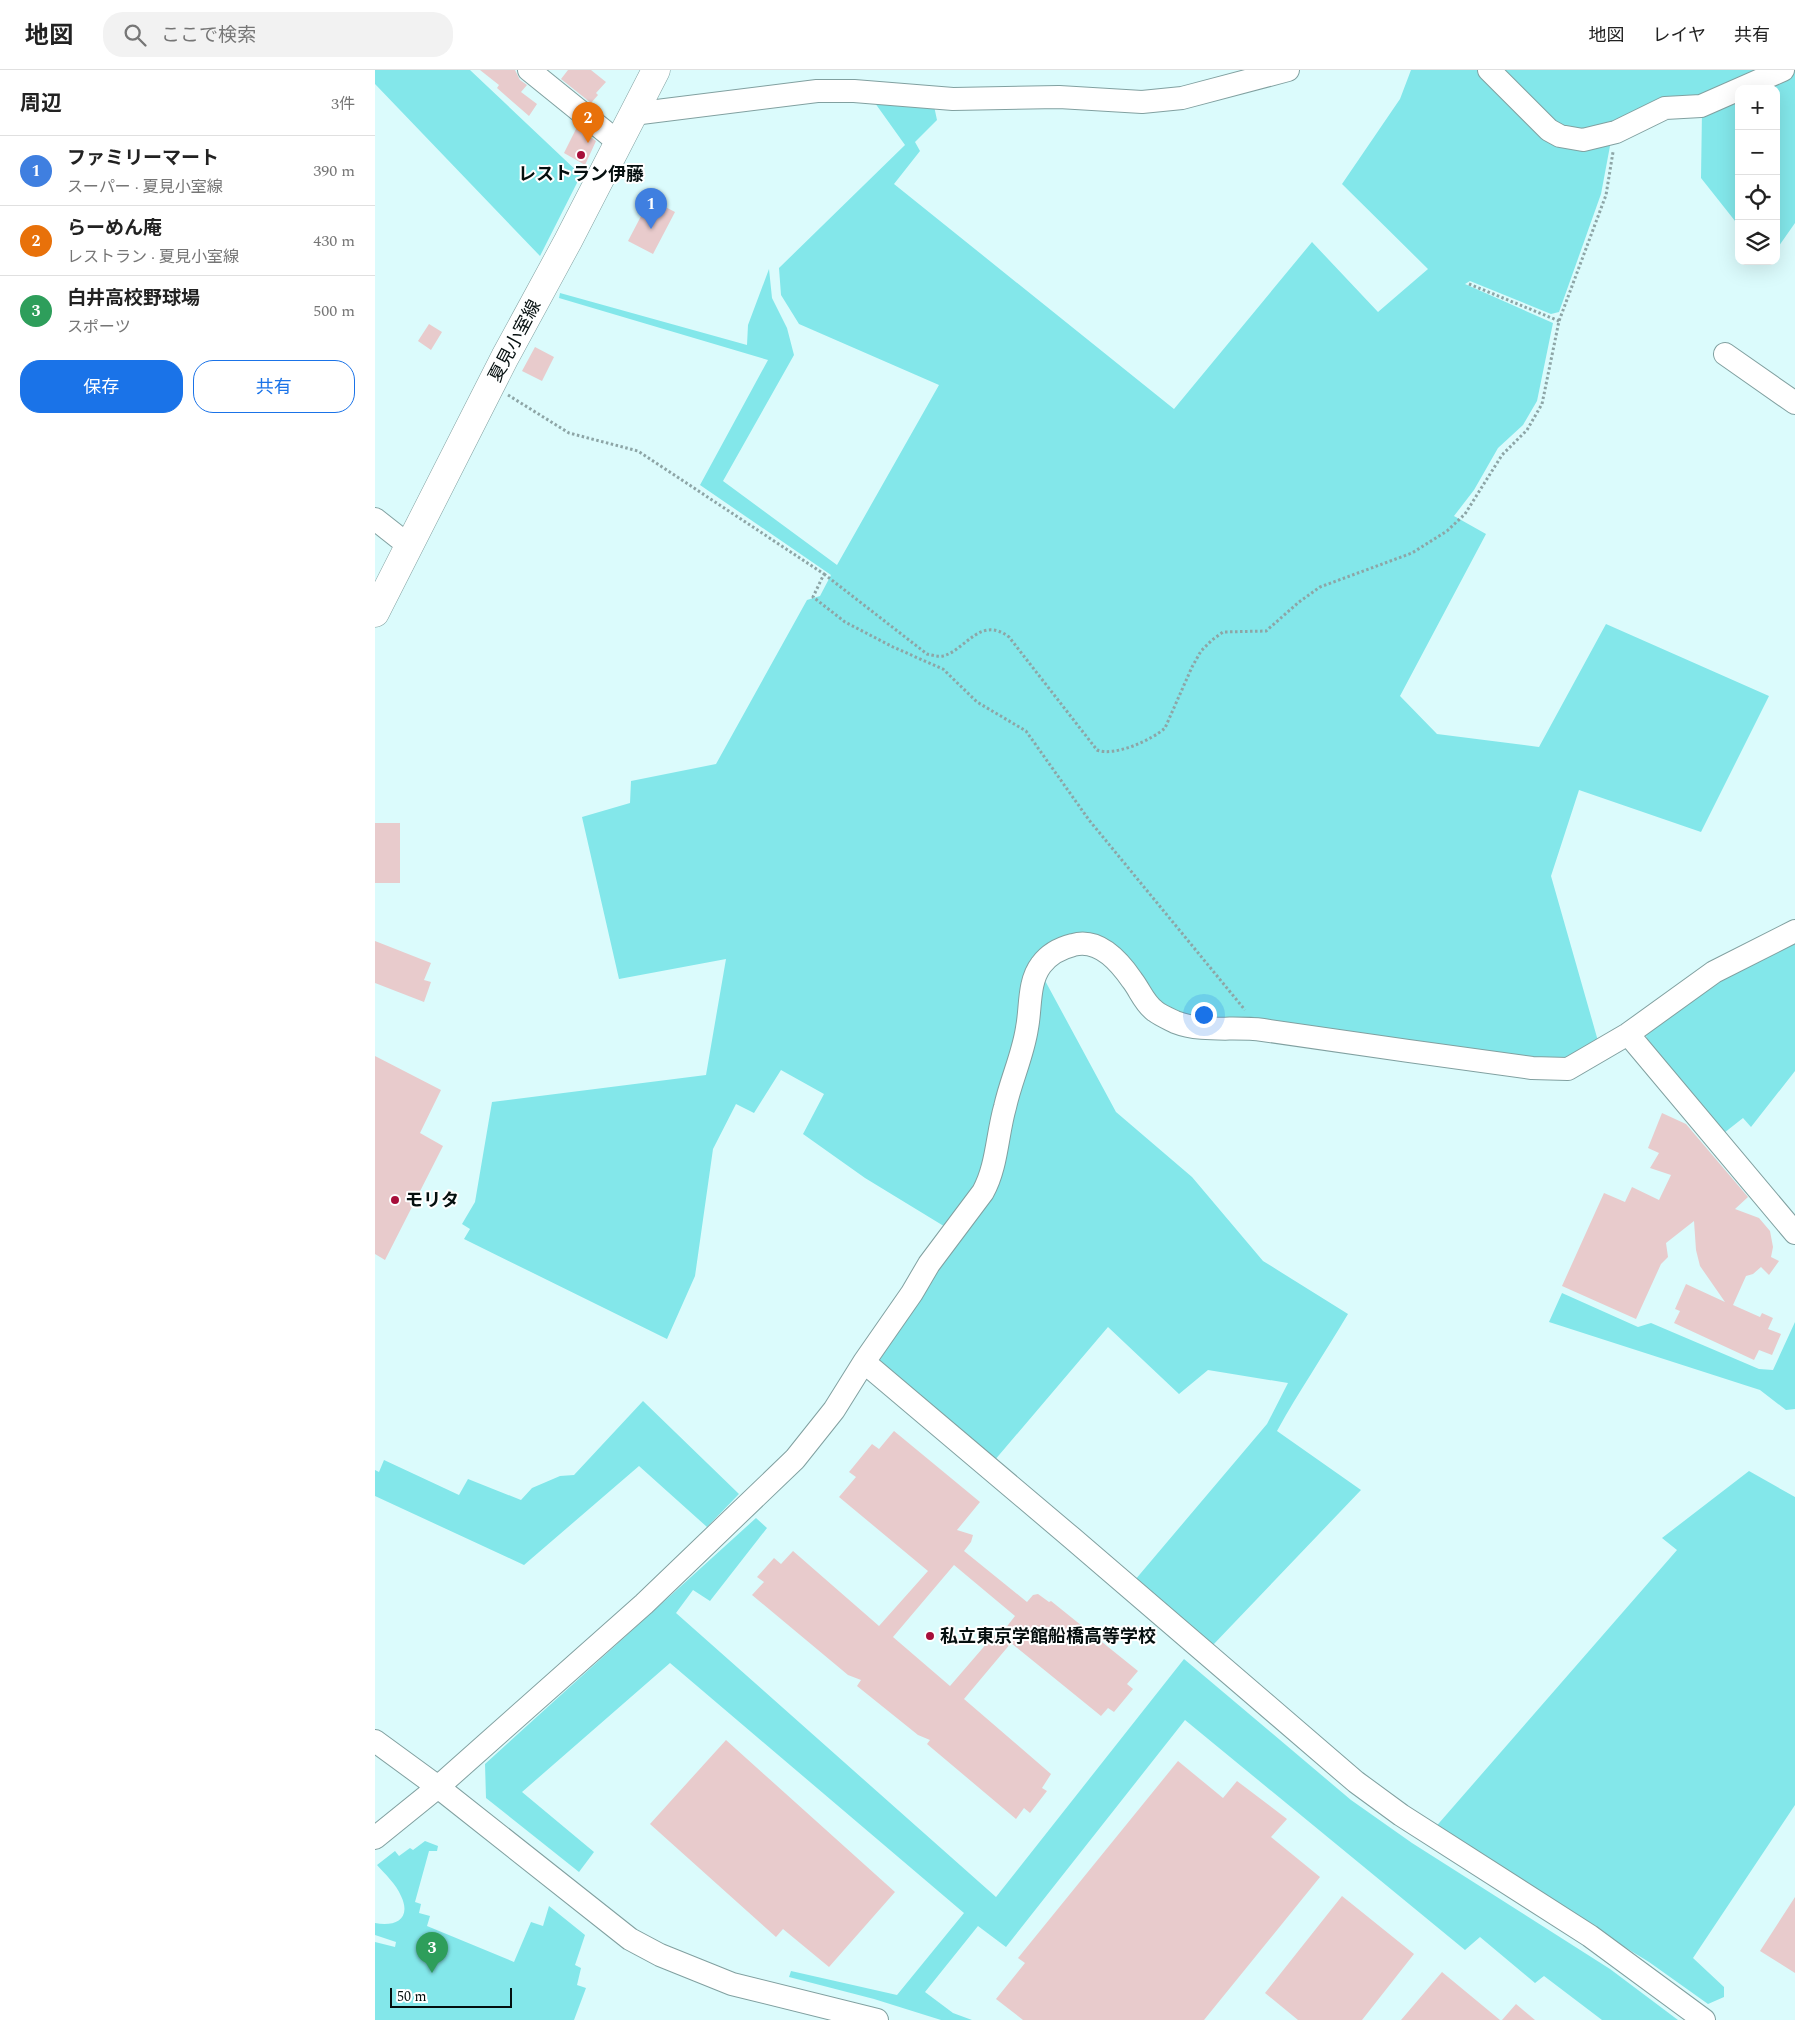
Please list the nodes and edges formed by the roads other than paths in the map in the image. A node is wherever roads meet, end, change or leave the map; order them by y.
1 (529, 70) edge
2 (656, 70) edge
3 (1288, 70) edge
4 (1489, 70) edge
5 (1783, 70) edge
6 (633, 114) junction
7 (619, 142) junction
8 (1725, 354) dead end
9 (1795, 403) edge
10 (375, 519) edge
11 (408, 545) junction
12 (375, 613) edge
13 (1795, 931) edge
14 (1628, 1034) junction
15 (1795, 1233) edge
16 (864, 1362) junction
17 (375, 1740) edge
18 (438, 1788) junction
19 (375, 1838) edge
20 (877, 2020) edge
21 (1704, 2020) edge

1 - 7 street
2 - 6 main road, 夏見小室線
3 - 6 street
4 - 5 street
6 - 7 main road, 夏見小室線
7 - 11 main road, 夏見小室線
8 - 9 street
10 - 11 street
11 - 12 main road, 夏見小室線
13 - 14 street
14 - 15 street
14 - 16 street
16 - 18 street
16 - 21 street
17 - 18 street
18 - 19 street
18 - 20 street

